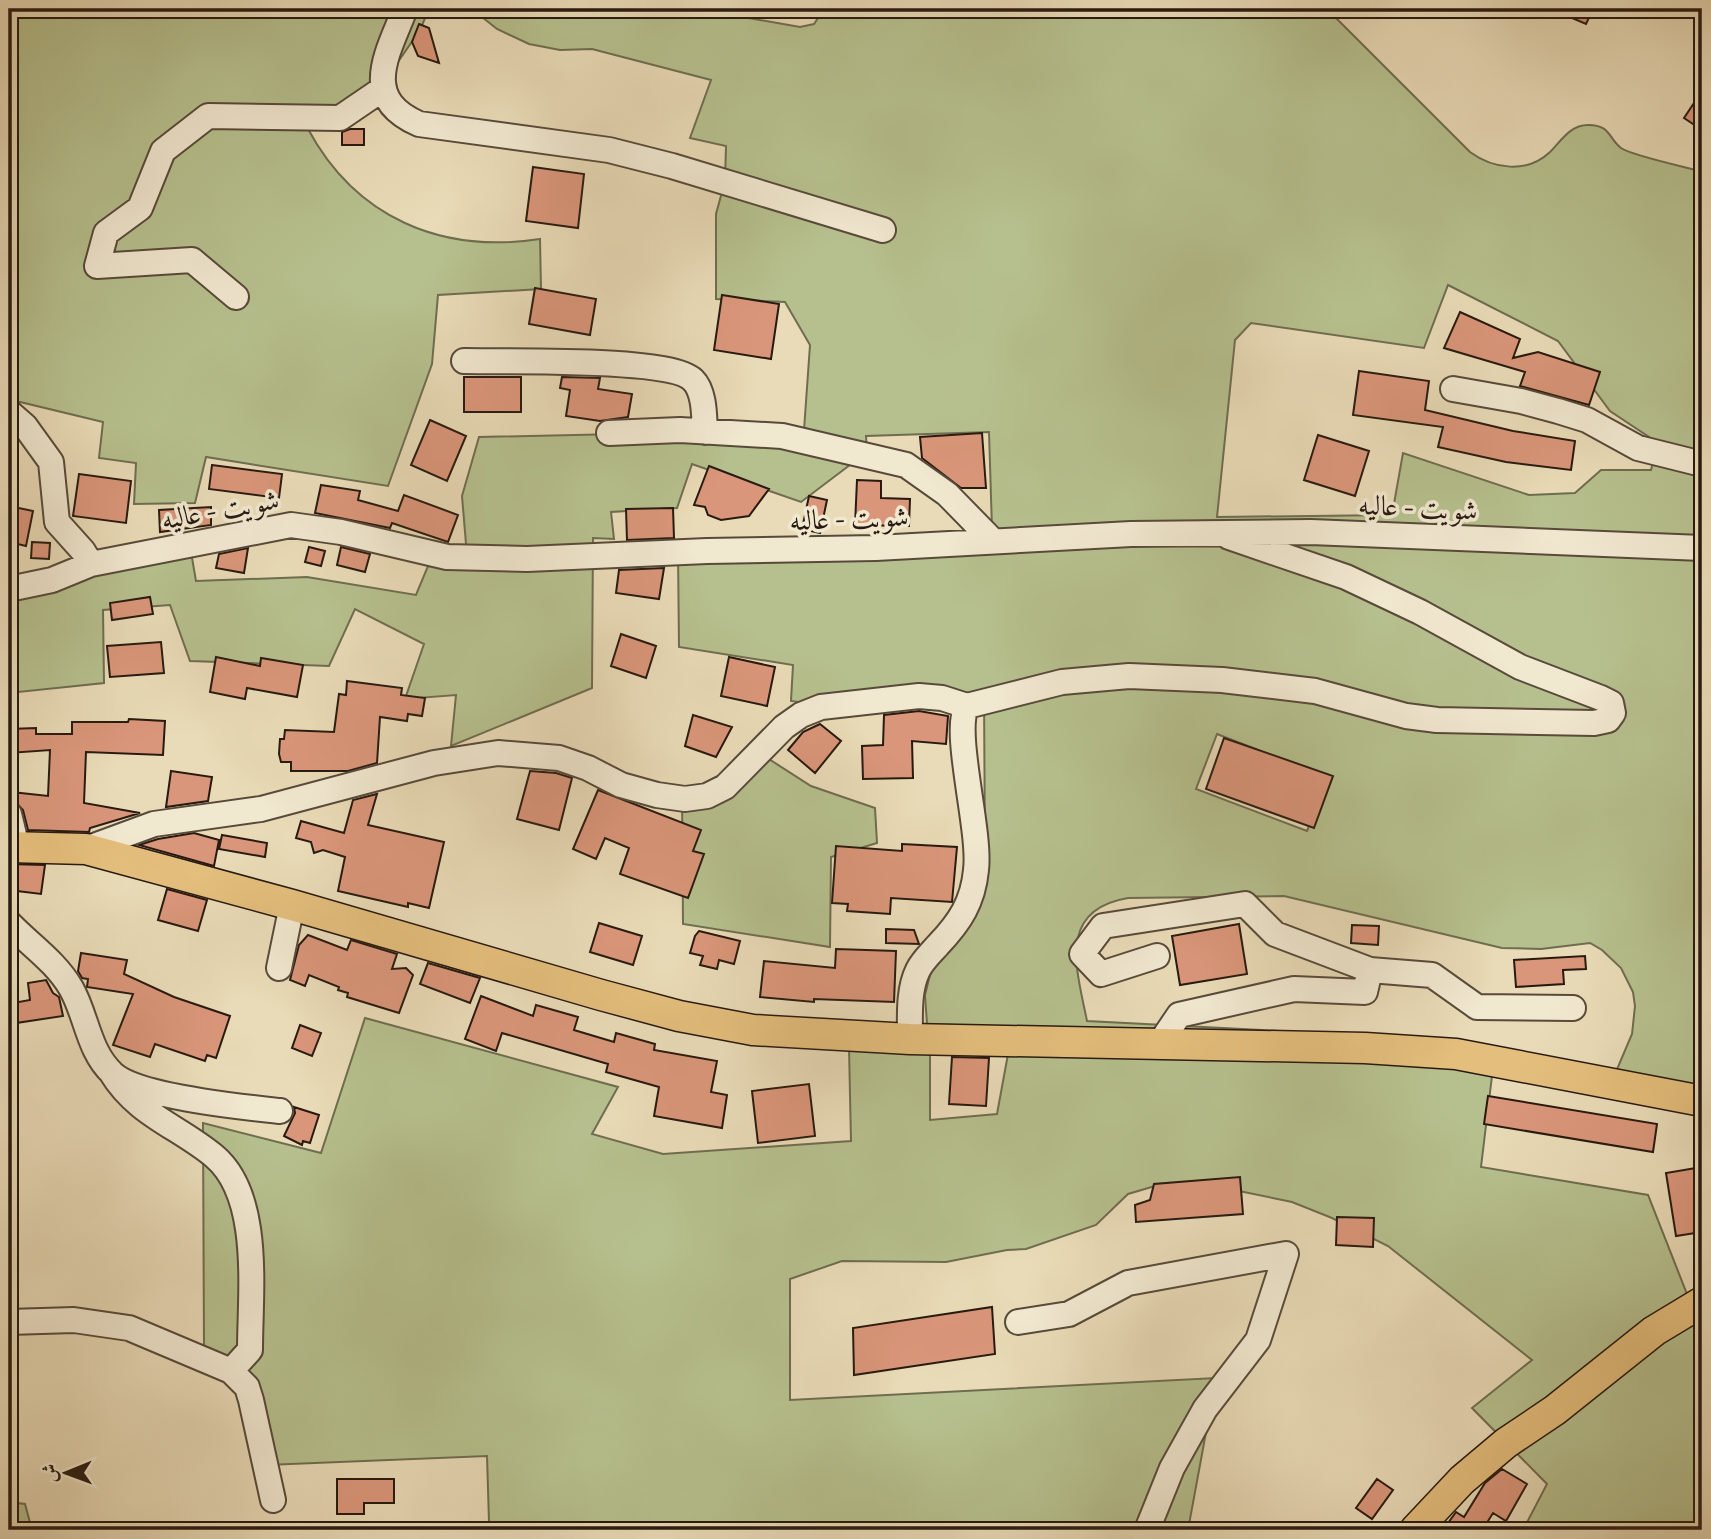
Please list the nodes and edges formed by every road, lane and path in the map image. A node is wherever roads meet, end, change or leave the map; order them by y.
1 (405, 9) edge
2 (384, 88) junction
3 (883, 230) dead end
4 (236, 297) dead end
5 (464, 361) dead end
6 (1453, 389) dead end
7 (9, 411) edge
8 (705, 432) junction
9 (609, 433) dead end
10 (1702, 464) edge
11 (1218, 533) junction
12 (992, 540) junction
13 (1702, 548) edge
14 (91, 564) junction
15 (9, 589) edge
16 (967, 706) junction
17 (9, 814) edge
18 (13, 847) edge
19 (86, 849) junction
20 (292, 905) junction
21 (9, 923) edge
22 (1157, 956) dead end
23 (279, 968) dead end
24 (1370, 970) junction
25 (1573, 1008) dead end
26 (910, 1039) junction
27 (1158, 1046) junction
28 (111, 1072) junction
29 (1702, 1101) edge
30 (280, 1111) dead end
31 (1702, 1302) edge
32 (9, 1322) edge
33 (1018, 1322) dead end
34 (231, 1371) junction
35 (273, 1500) dead end
36 (1147, 1530) edge
37 (1415, 1530) edge

1 - 2 street
2 - 3 street
2 - 4 street
5 - 8 street
6 - 10 street
7 - 14 street
8 - 9 street
8 - 12 street
11 - 12 street, شويت - عاليه
11 - 13 street, شويت - عاليه
11 - 16 street
12 - 14 street, شويت - عاليه
14 - 15 street, شويت - عاليه
16 - 19 street
16 - 26 street
17 - 18 street
18 - 19 main road
19 - 20 main road
20 - 23 street
20 - 26 main road
21 - 28 street
22 - 24 street
24 - 25 street
24 - 27 street
26 - 27 main road
27 - 29 main road
28 - 30 street
28 - 34 street
31 - 37 main road
32 - 34 street
33 - 36 street
34 - 35 street

